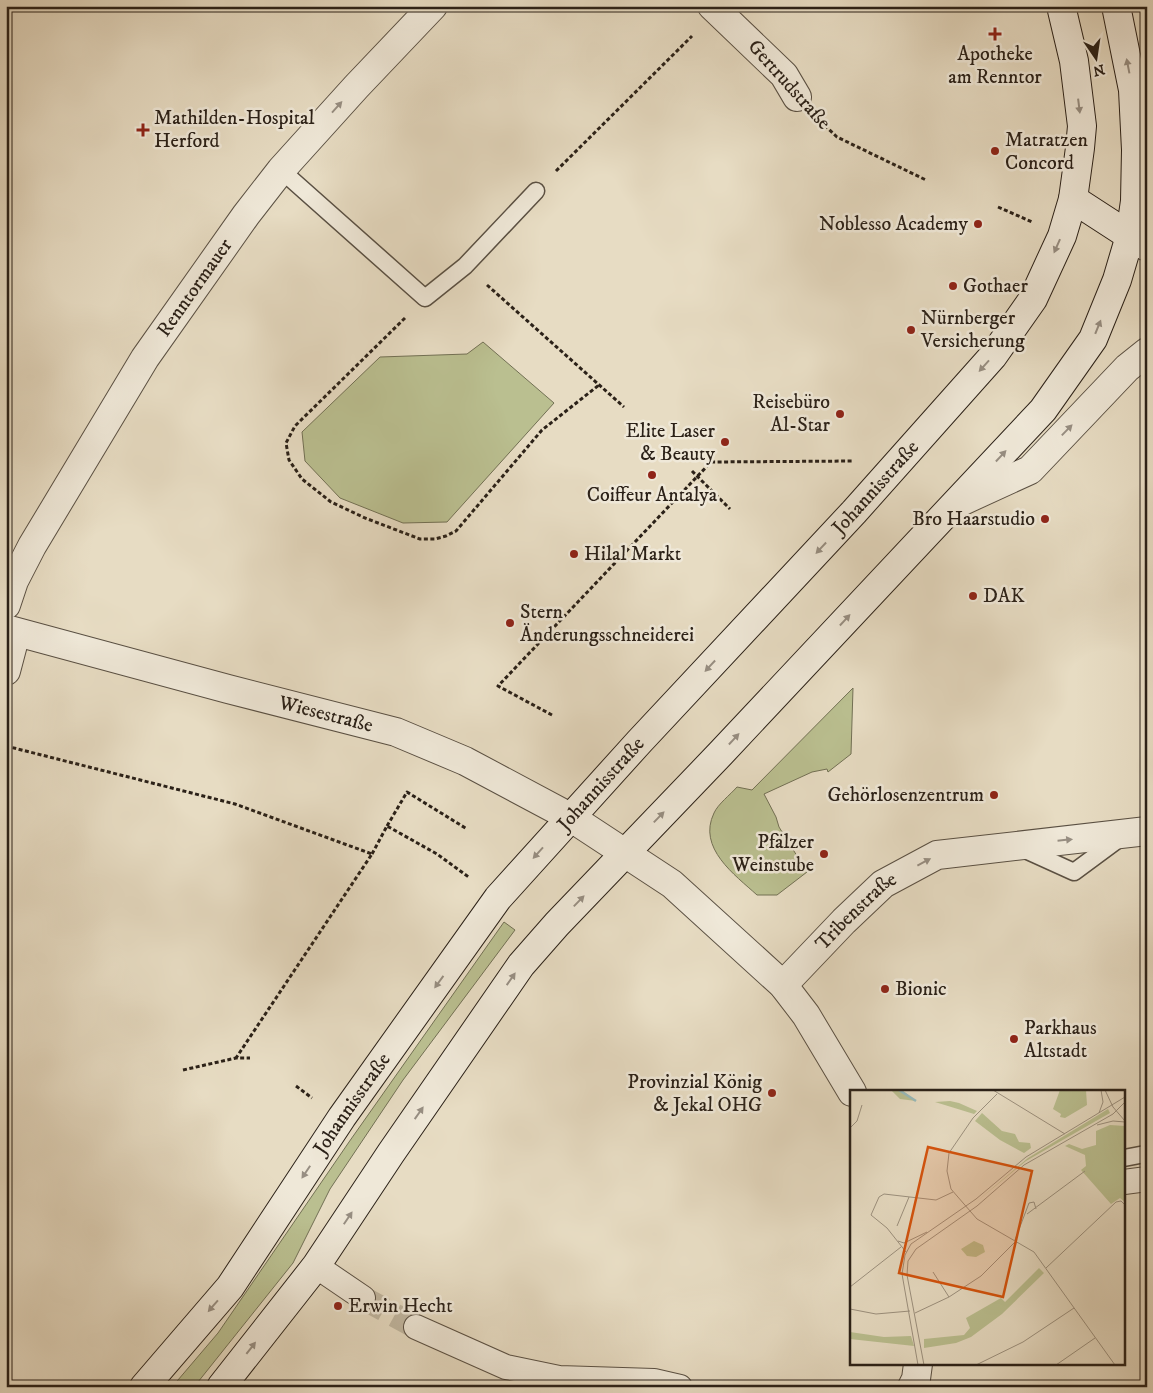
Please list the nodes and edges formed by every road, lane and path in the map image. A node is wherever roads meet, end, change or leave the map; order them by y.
1 (433, 6) edge
2 (1061, 6) edge
3 (1116, 6) edge
4 (715, 9) edge
5 (797, 97) joint
6 (280, 170) junction
7 (926, 180) dead end
8 (536, 191) joint
9 (1073, 199) junction
10 (1138, 242) edge
11 (466, 266) junction
12 (425, 298) junction
13 (1147, 352) edge
14 (599, 384) junction
15 (624, 407) dead end
16 (862, 461) dead end
17 (692, 470) dead end
18 (698, 476) junction
19 (956, 504) junction
20 (730, 509) dead end
21 (6, 605) edge
22 (11, 631) edge
23 (6, 671) edge
24 (552, 715) dead end
25 (6, 746) edge
26 (570, 817) junction
27 (387, 826) junction
28 (466, 829) dead end
29 (1136, 832) edge
30 (625, 852) junction
31 (372, 854) junction
32 (498, 898) junction
33 (783, 984) junction
34 (236, 1058) junction
35 (250, 1058) dead end
36 (183, 1070) dead end
37 (851, 1090) edge
38 (1145, 1154) dead end
39 (1126, 1158) edge
40 (1147, 1179) edge
41 (1126, 1182) edge
42 (316, 1266) junction
43 (363, 1298) tunnel mouth
44 (416, 1327) tunnel mouth
45 (918, 1366) edge
46 (144, 1387) edge
47 (221, 1387) edge
48 (680, 1387) edge
49 (912, 1387) edge

6 -> 1 main road, Renntormauer
2 -> 9 main road, Johannisstraße
10 -> 3 main road
4 - 5 main road, Gertrudstraße
4 - 8 path
5 - 7 path, Gertrudstraße
6 - 12 lane
6 - 21 main road, Renntormauer
8 - 11 lane
9 - 10 main road
9 -> 26 main road, Johannisstraße
19 -> 10 main road
11 - 12 lane
11 - 14 path
12 - 14 path
19 -> 13 main road
14 - 15 path
16 - 18 path
17 - 18 path
18 - 20 path
18 - 24 path
30 -> 19 main road
22 - 23 main road
22 - 26 main road, Wiesestraße
25 - 31 path
26 - 30 main road, Wiesestraße
26 -> 32 main road, Johannisstraße
27 - 28 path
27 - 31 path
27 - 32 path
33 -> 29 main road, Tribenstraße
30 - 33 main road
42 -> 30 main road
31 - 34 path
32 -> 46 main road, Johannisstraße
33 - 37 main road
34 - 35 path
34 - 36 path
38 - 39 lane
40 - 41 street
42 - 43 street
47 -> 42 main road
44 - 48 street
45 - 49 main road

